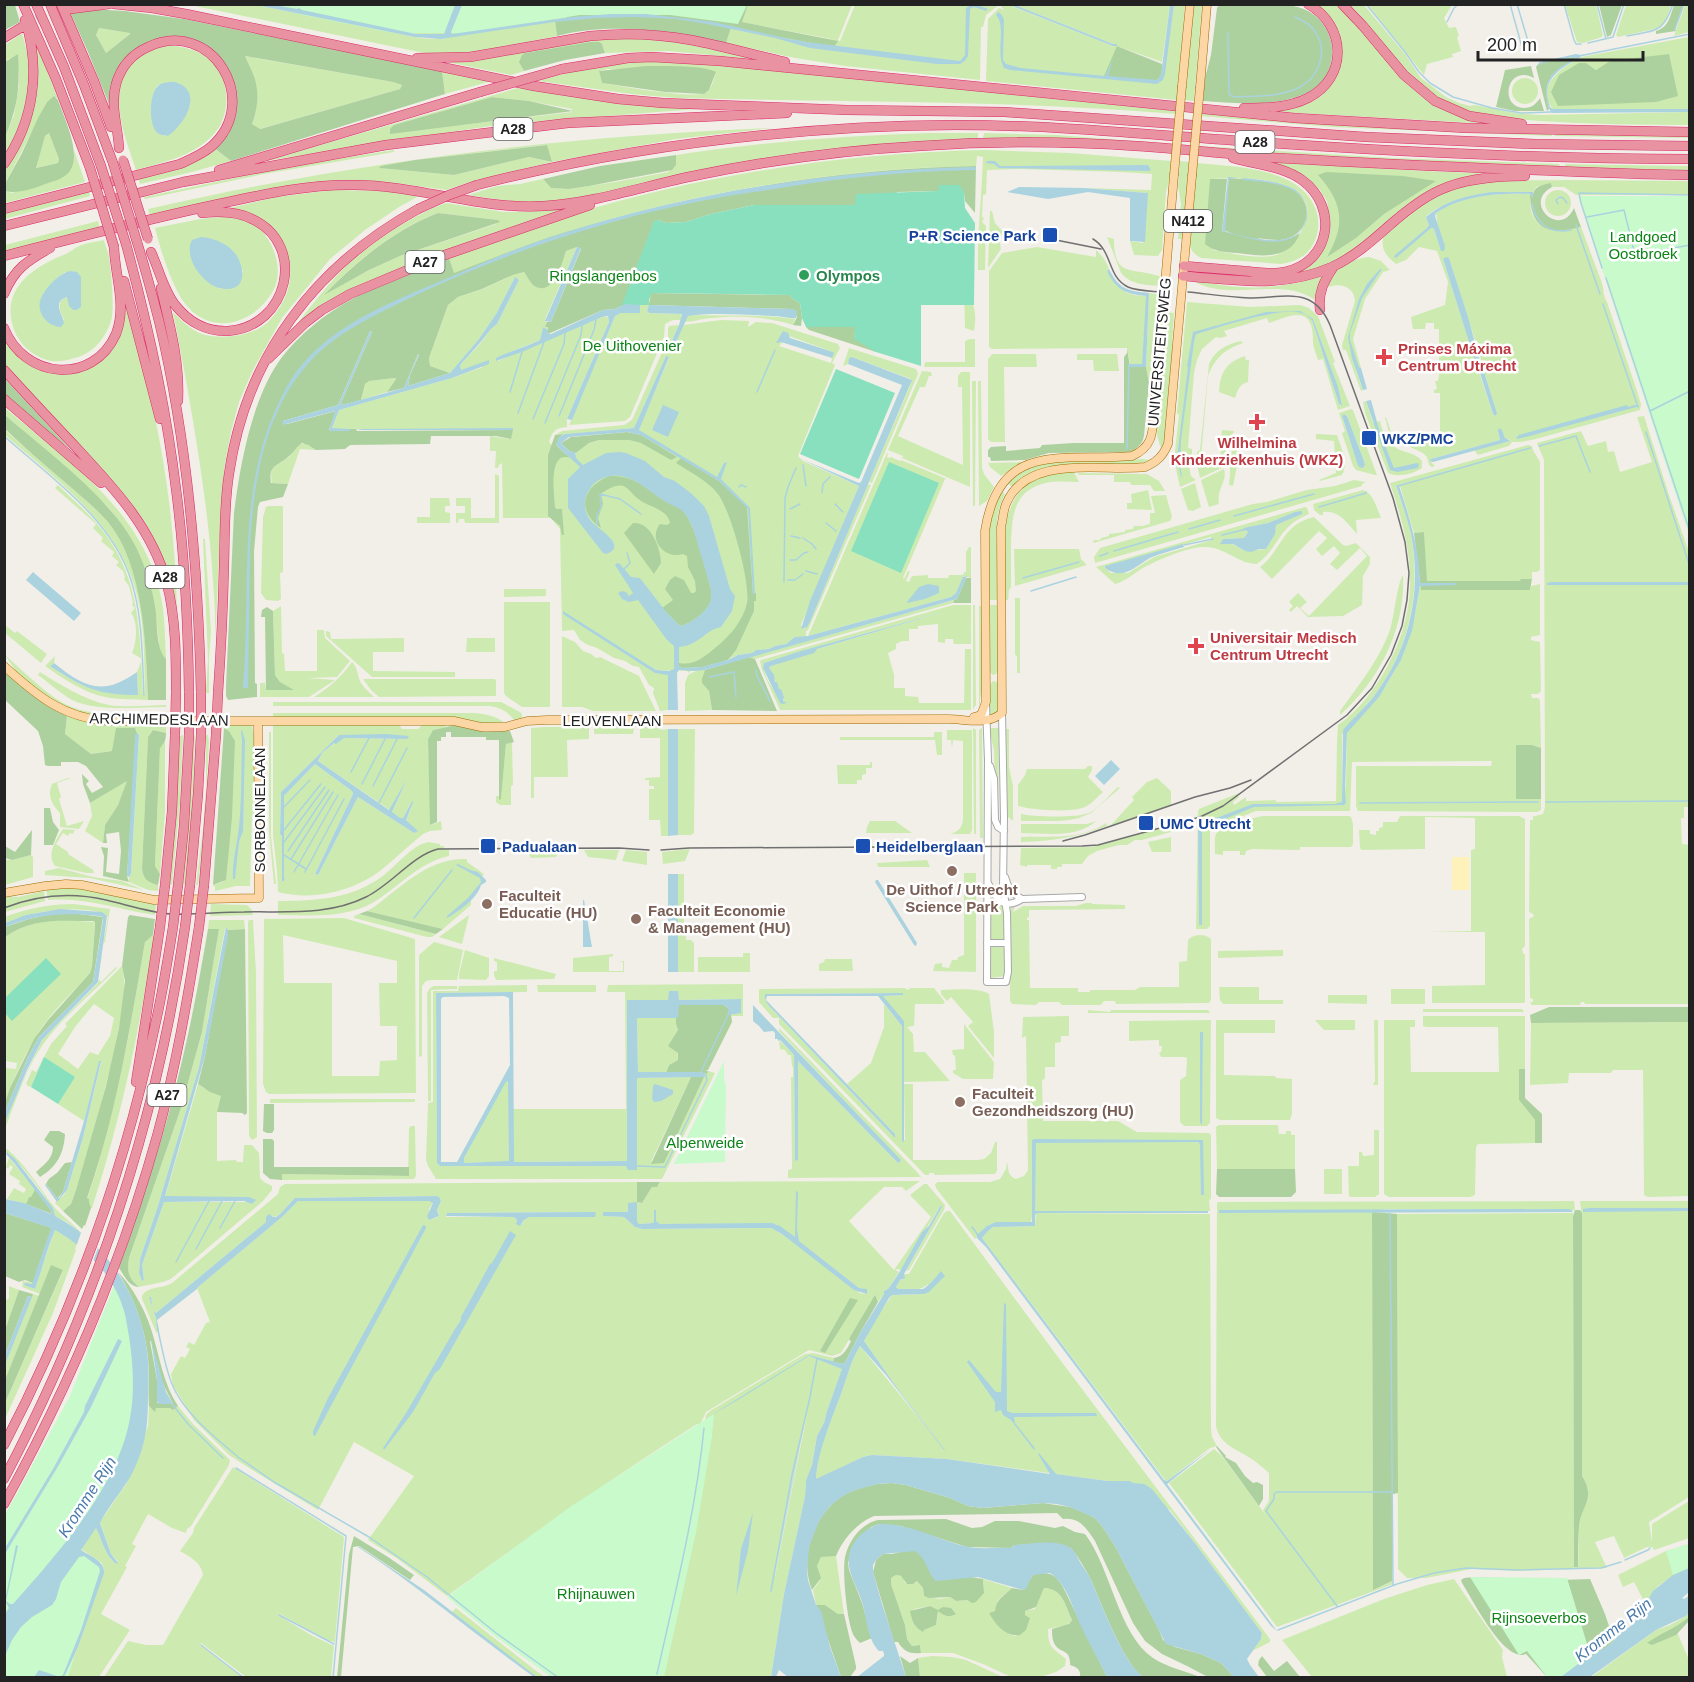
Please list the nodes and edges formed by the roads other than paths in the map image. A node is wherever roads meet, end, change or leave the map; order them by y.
1 (22, 4) edge
2 (36, 4) edge
3 (50, 4) edge
4 (109, 4) edge
5 (114, 4) edge
6 (161, 4) edge
7 (1190, 4) edge
8 (1207, 4) edge
9 (1308, 4) edge
10 (1342, 4) edge
11 (66, 7) edge
12 (186, 14) junction
13 (22, 27) tunnel mouth
14 (4, 38) edge
15 (399, 58) junction
16 (820, 70) junction
17 (1184, 108) junction
18 (847, 110) junction
19 (1593, 131) junction
20 (1689, 132) edge
21 (1689, 146) edge
22 (119, 148) junction
23 (1210, 152) junction
24 (1689, 159) edge
25 (4, 164) edge
26 (1643, 174) junction
27 (1689, 175) edge
28 (183, 182) junction
29 (655, 184) junction
30 (4, 208) edge
31 (176, 214) junction
32 (4, 226) edge
33 (65, 240) junction
34 (114, 247) junction
35 (151, 252) junction
36 (4, 256) edge
37 (1184, 266) junction
38 (1334, 266) junction
39 (1167, 267) junction
40 (1183, 280) junction
41 (4, 294) edge
42 (1320, 310) dead end
43 (4, 328) edge
44 (263, 364) junction
45 (4, 370) edge
46 (4, 399) edge
47 (178, 418) junction
48 (171, 452) junction
49 (133, 513) junction
50 (4, 666) edge
51 (986, 702) junction
52 (1002, 713) junction
53 (967, 719) junction
54 (986, 720) junction
55 (258, 721) junction
56 (988, 760) junction
57 (1004, 831) junction
58 (1004, 873) junction
59 (988, 883) junction
60 (4, 893) edge
61 (1082, 897) dead end
62 (1022, 899) junction
63 (1009, 903) junction
64 (987, 943) junction
65 (1007, 943) junction
66 (126, 1141) junction
67 (4, 1445) edge
68 (4, 1479) edge
69 (4, 1504) edge

1 - 25 highway, A27
1 - 34 highway, A27, bridge
2 - 48 highway, A27, bridge
3 - 47 highway, A27, bridge
4 - 11 highway
5 - 12 highway, A28
6 - 12 highway, A28
7 - 39 main road, UNIVERSITEITSWEG / N412, bridge
8 - 37 main road, UNIVERSITEITSWEG / N412, bridge
9 - 17 highway, A28
10 - 19 highway, A28
11 - 22 highway, A27
12 - 15 highway, A28
13 - 14 highway
15 - 16 highway, A28
15 - 18 highway, A28
16 - 17 highway, A28
16 - 28 highway, A28, bridge
17 - 19 highway, A28
18 - 21 highway, A28
18 - 28 highway, A28
19 - 20 highway, A28
22 - 30 highway, A27
22 - 35 highway, A27, bridge
23 - 26 highway, A28
23 - 29 highway, A28
23 - 37 highway, A28
24 - 44 highway, A28, bridge
26 - 27 highway, A28
26 - 38 highway, A28
28 - 32 highway, A28
29 - 31 highway, A28
29 - 44 highway, A27
31 - 33 highway, A28
31 - 35 highway, A28
33 - 36 highway, A28
33 - 41 highway
34 - 43 highway, A27
34 - 48 highway, A27
35 - 47 highway, A27
37 - 39 main road
37 - 40 main road, UNIVERSITEITSWEG / N412
38 - 40 highway, A28
38 - 42 highway
39 - 40 main road
39 - 51 main road, UNIVERSITEITSWEG / N412
40 - 52 main road, UNIVERSITEITSWEG
44 - 69 highway, A27, bridge
45 - 49 highway, A28
46 - 49 highway, A28
47 - 68 highway, A27, bridge
48 - 66 highway, A27, bridge
49 - 66 highway, A28, bridge
50 - 55 main road, ARCHIMEDESLAAN
51 - 53 main road
51 - 54 street, UNIVERSITEITSWEG
52 - 54 main road
52 - 57 street, UNIVERSITEITSWEG
53 - 54 main road, LEUVENLAAN
53 - 55 main road, LEUVENLAAN
54 - 56 street, UNIVERSITEITSWEG
55 - 60 main road, SORBONNELAAN
56 - 57 street
56 - 59 street, UNIVERSITEITSWEG
57 - 58 street, UNIVERSITEITSWEG
58 - 62 street
58 - 63 street, UNIVERSITEITSWEG
59 - 63 street
59 - 64 street, UNIVERSITEITSWEG
61 - 62 street
62 - 63 street
63 - 65 street
64 - 65 street
64 - 65 street, UNIVERSITEITSWEG
66 - 67 highway, A27

